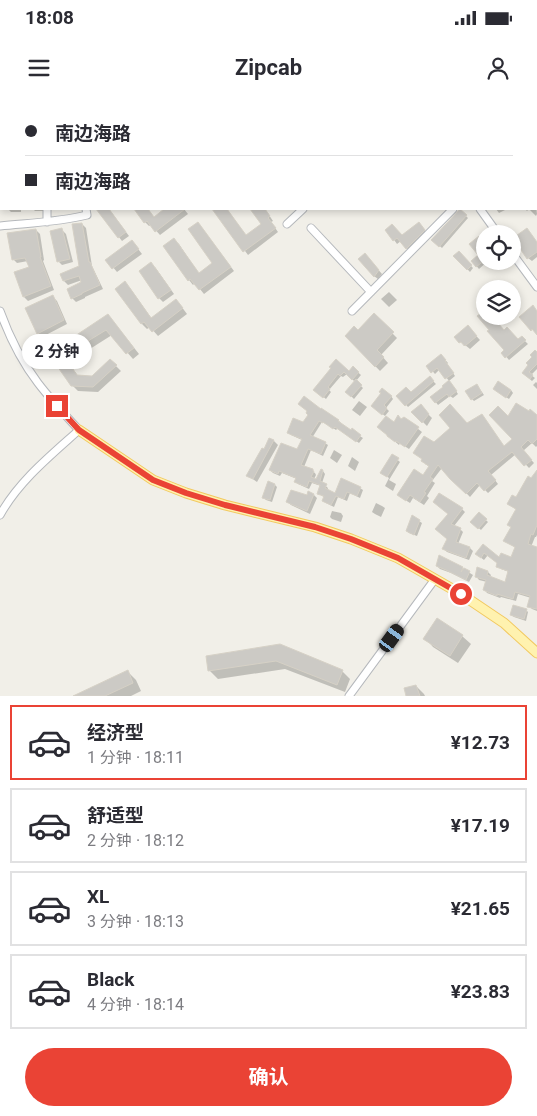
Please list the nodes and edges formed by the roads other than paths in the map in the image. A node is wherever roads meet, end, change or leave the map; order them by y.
1 (47, 210) edge
2 (86, 210) edge
3 (302, 210) edge
4 (451, 210) edge
5 (481, 210) edge
6 (47, 222) junction
7 (287, 224) dead end
8 (492, 225) edge
9 (0, 226) edge
10 (311, 228) dead end
11 (521, 265) edge
12 (537, 287) edge
13 (371, 292) junction
14 (0, 311) edge
15 (352, 311) dead end
16 (79, 430) junction
17 (0, 515) edge
18 (435, 579) junction
19 (537, 653) edge
20 (349, 696) edge

1 - 6 street
2 - 6 street
3 - 7 street
4 - 13 street
5 - 8 street
6 - 9 street
10 - 13 street
11 - 12 street
13 - 15 street
14 - 16 street
16 - 17 street
16 - 18 main road
18 - 19 main road
18 - 20 street

